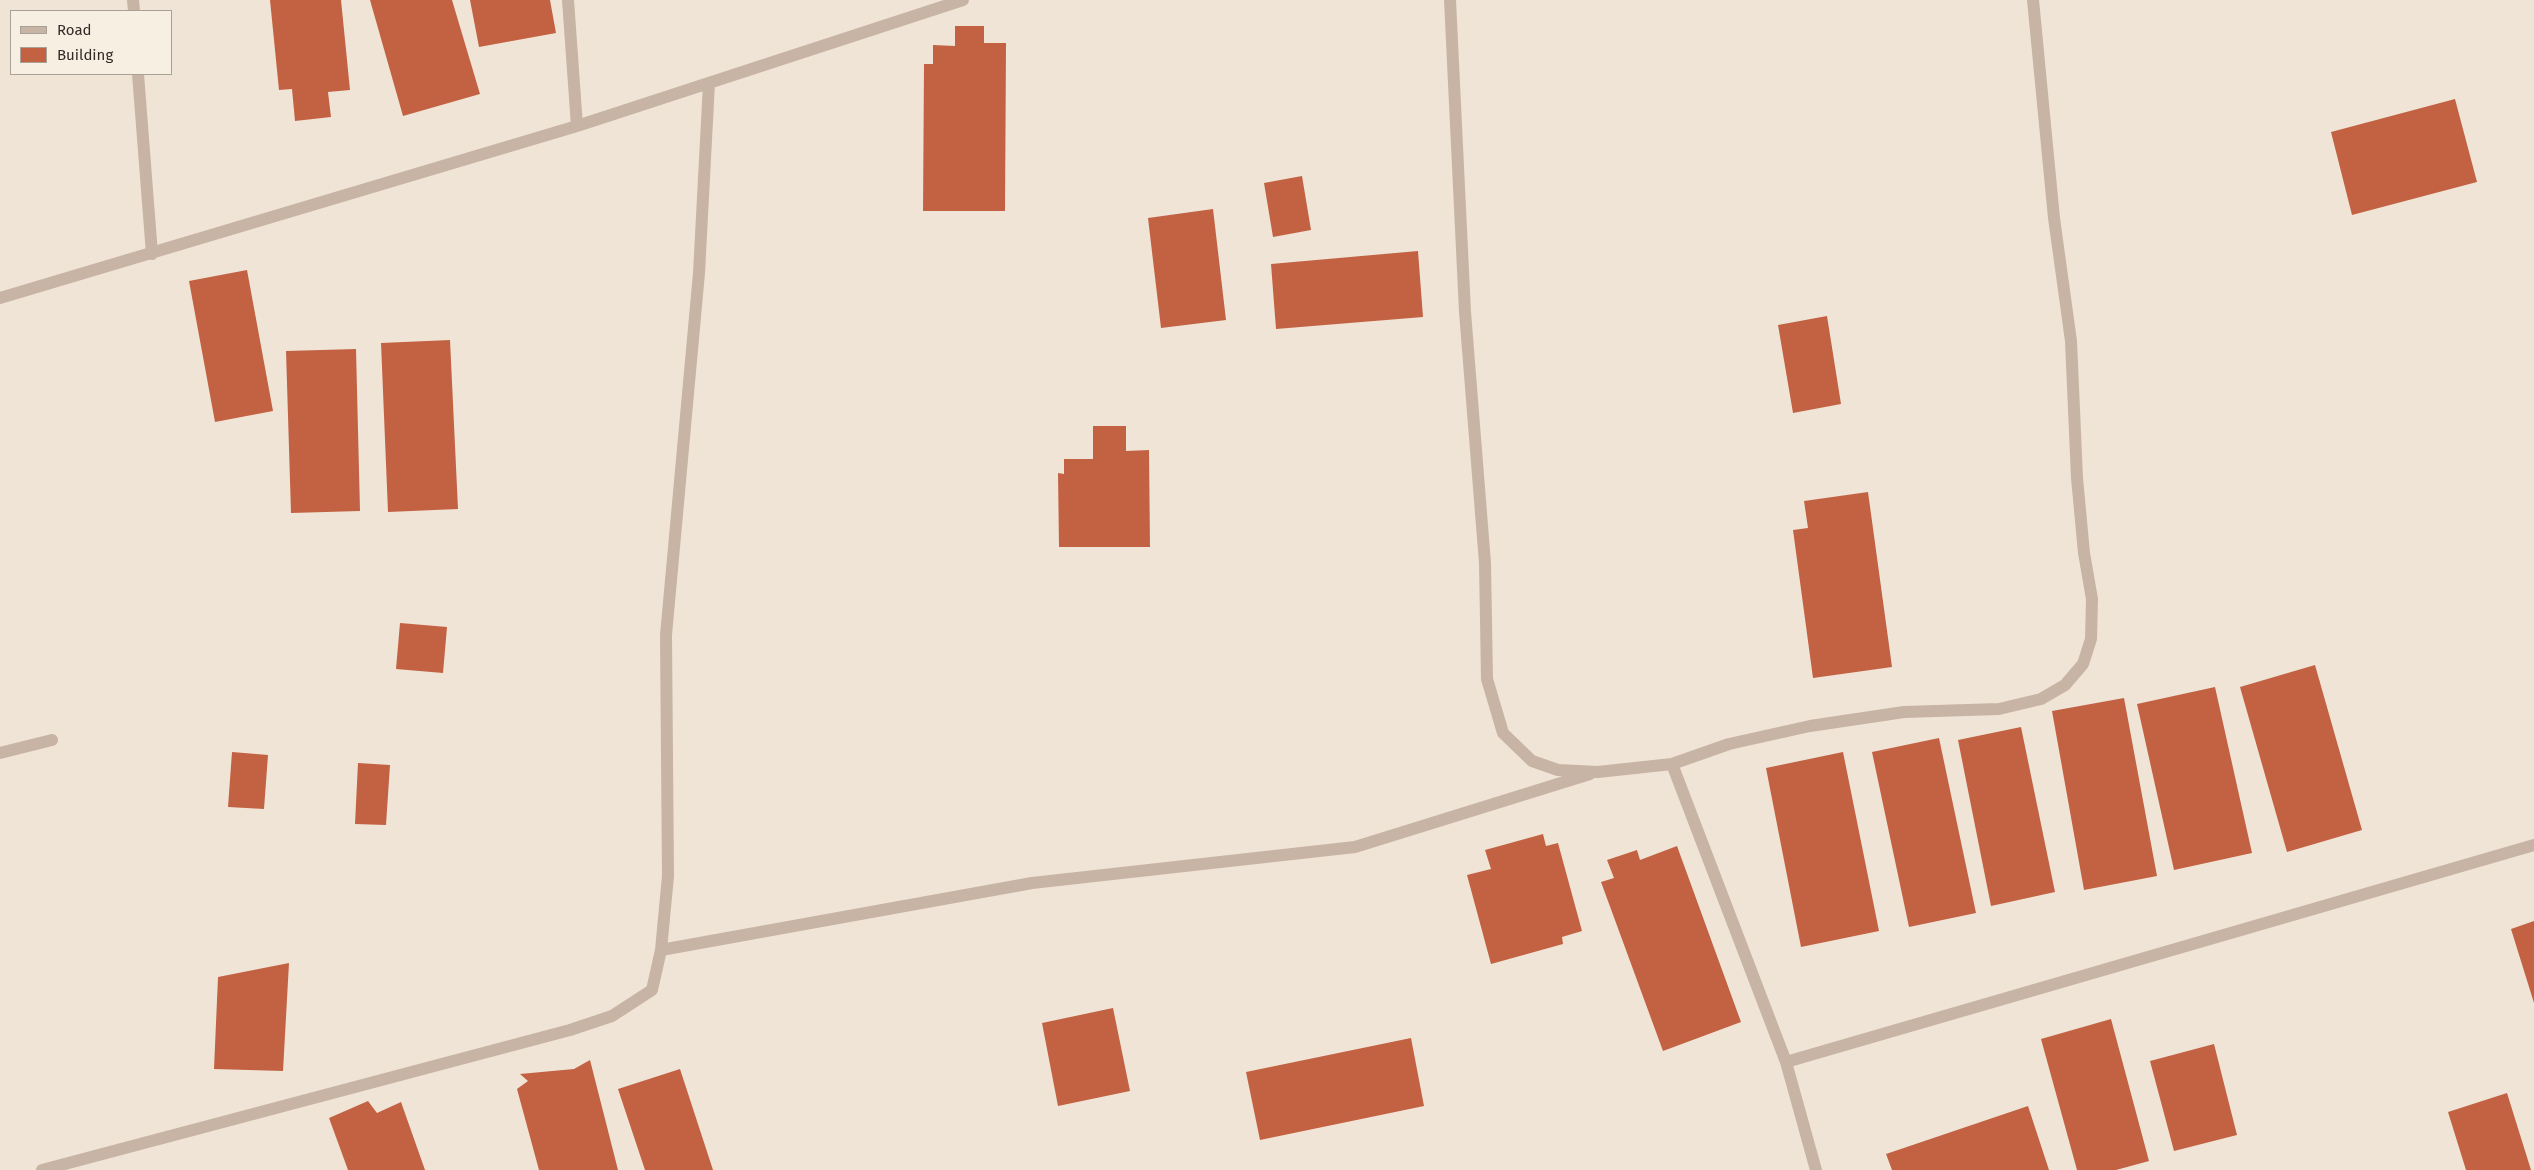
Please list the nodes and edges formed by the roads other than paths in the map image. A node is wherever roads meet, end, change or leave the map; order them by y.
1 (568, 0) edge
2 (963, 0) edge
3 (1450, 0) edge
4 (2033, 0) edge
5 (138, 75) edge
6 (709, 83) junction
7 (577, 126) junction
8 (152, 254) junction
9 (0, 298) edge
10 (52, 740) dead end
11 (0, 753) edge
12 (1672, 764) junction
13 (1598, 772) junction
14 (2534, 845) edge
15 (661, 950) junction
16 (1786, 1062) junction
17 (42, 1170) edge
18 (1816, 1170) edge

1 - 7 street
2 - 6 street
3 - 13 street
4 - 12 street
5 - 8 street
6 - 7 street
6 - 15 street
7 - 8 street
8 - 9 street
10 - 11 street
12 - 13 street
12 - 16 street
13 - 15 street
14 - 16 street
15 - 17 street
16 - 18 street

